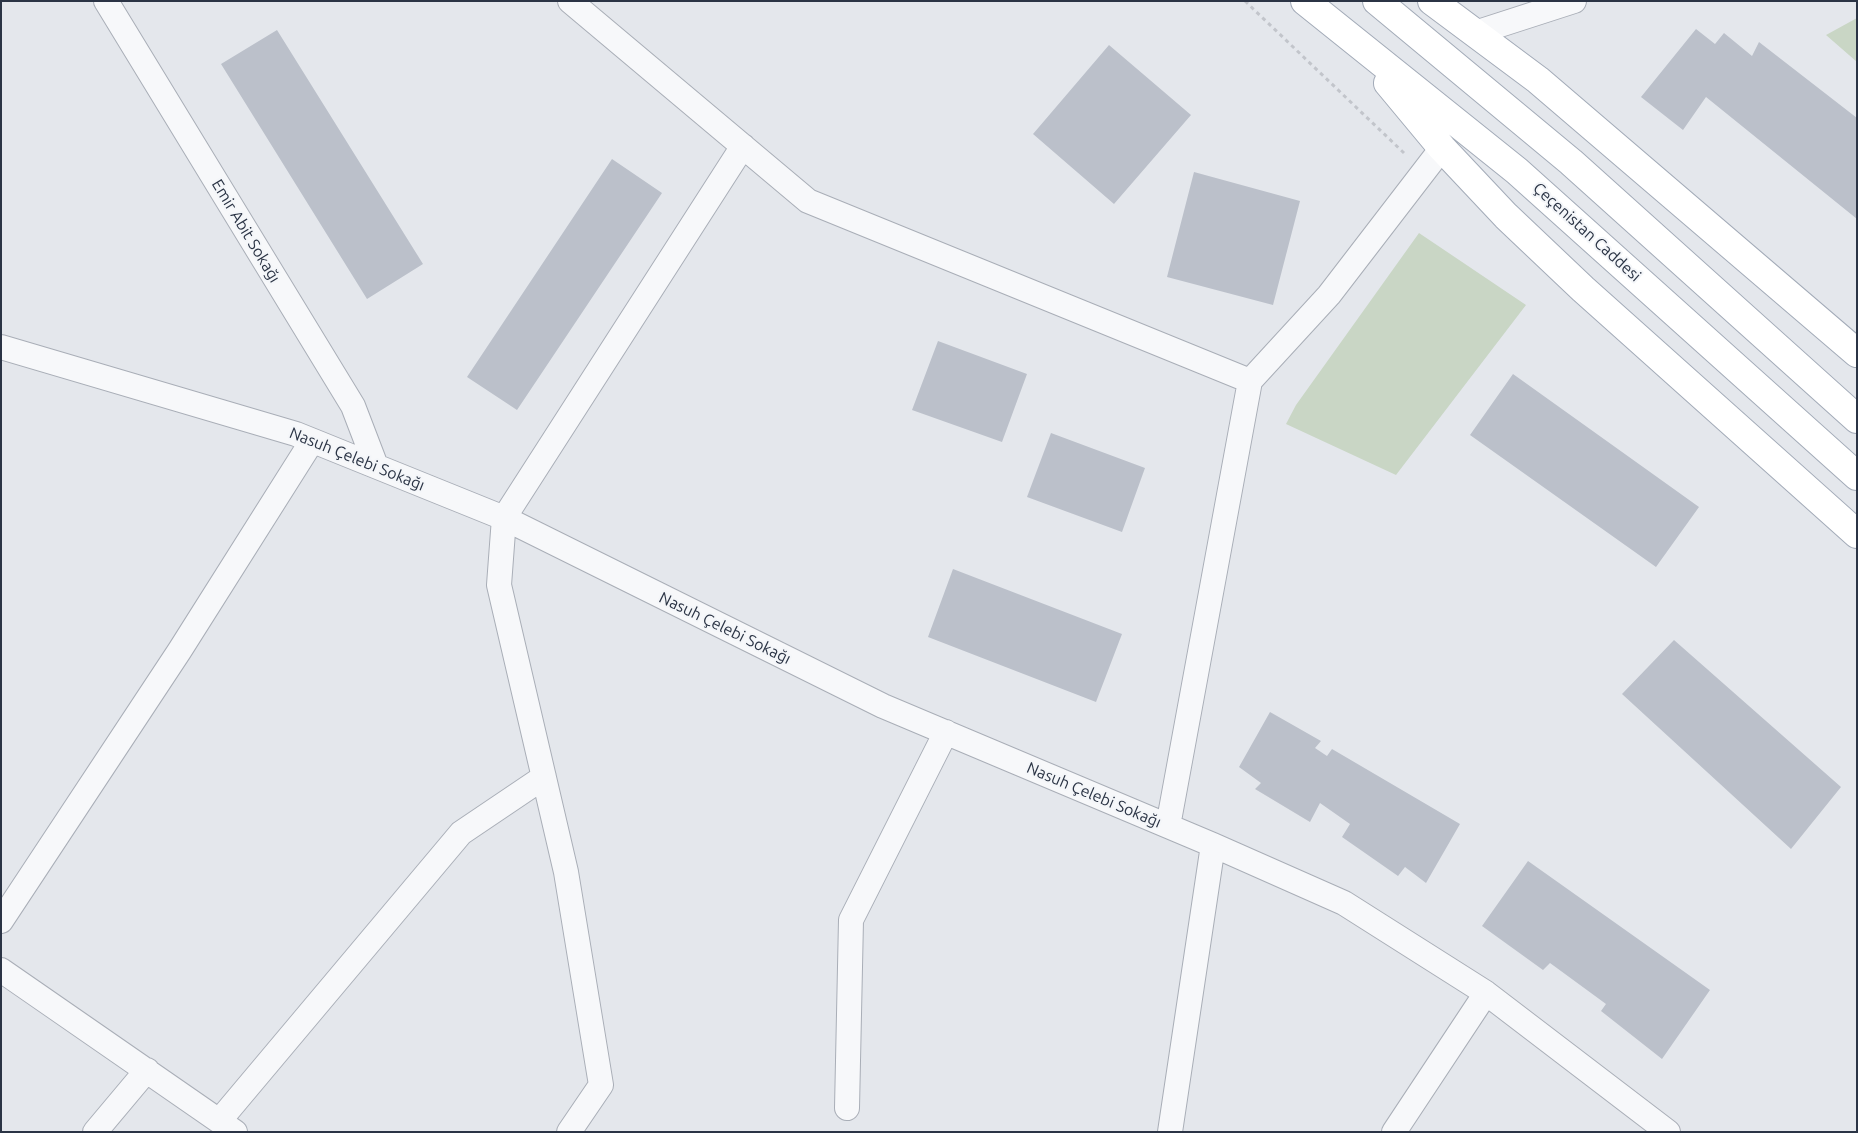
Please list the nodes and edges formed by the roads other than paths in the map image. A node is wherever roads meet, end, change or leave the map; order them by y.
1 (106, 1) edge
2 (570, 1) edge
3 (1305, 1) edge
4 (1378, 1) edge
5 (1432, 1) edge
6 (1574, 1) edge
7 (1475, 34) junction
8 (1352, 39) junction
9 (743, 146) junction
10 (1442, 148) junction
11 (1, 347) edge
12 (1857, 353) edge
13 (1250, 381) junction
14 (1857, 419) edge
15 (312, 441) junction
16 (376, 466) junction
17 (1857, 476) edge
18 (504, 518) junction
19 (1857, 534) edge
20 (946, 732) junction
21 (544, 777) junction
22 (1168, 826) junction
23 (1212, 845) junction
24 (1, 921) edge
25 (1, 970) edge
26 (1486, 993) junction
27 (147, 1070) junction
28 (847, 1108) dead end
29 (227, 1126) edge
30 (95, 1132) edge
31 (569, 1132) edge
32 (1170, 1132) edge
33 (1394, 1132) edge
34 (1668, 1132) edge

1 - 16 street, Emir Abit Sokağı
2 - 9 street
3 - 8 main road, Çeçenistan Caddesi
4 - 14 main road
5 - 7 main road
6 - 7 street
7 - 12 main road
8 - 10 main road
8 - 17 main road, Çeçenistan Caddesi
9 - 13 street
9 - 18 street
10 - 13 street
10 - 19 main road
11 - 15 street, Nasuh Çelebi Sokağı
13 - 22 street
15 - 16 street, Nasuh Çelebi Sokağı
15 - 24 street
16 - 18 street, Nasuh Çelebi Sokağı
18 - 20 street, Nasuh Çelebi Sokağı
18 - 21 street
20 - 22 street, Nasuh Çelebi Sokağı
20 - 28 street
21 - 29 street
21 - 31 street
22 - 23 street, Nasuh Çelebi Sokağı
23 - 26 street, Nasuh Çelebi Sokağı
23 - 32 street
25 - 27 street
26 - 33 street
26 - 34 street, Nasuh Çelebi Sokağı
27 - 29 street
27 - 30 street

